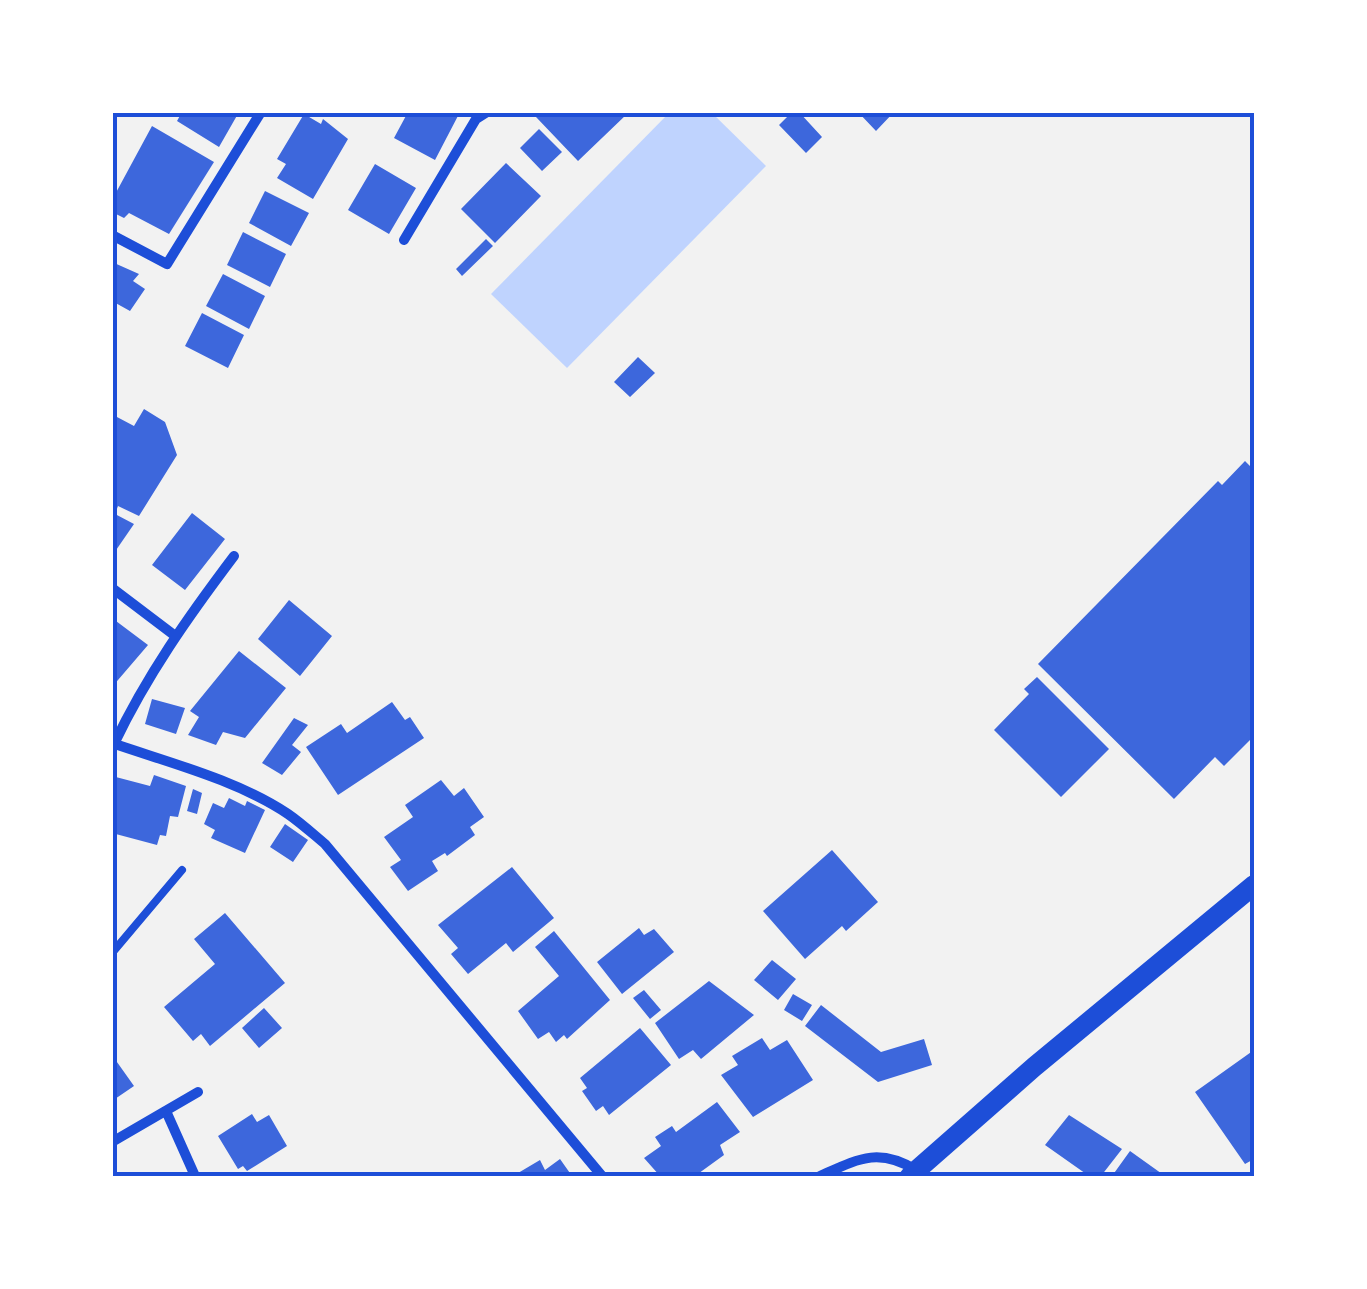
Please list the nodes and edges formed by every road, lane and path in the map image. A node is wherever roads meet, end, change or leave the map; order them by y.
1 (262, 112) edge
2 (487, 112) edge
3 (112, 235) edge
4 (404, 240) dead end
5 (234, 556) dead end
6 (112, 588) edge
7 (174, 635) junction
8 (113, 744) edge
9 (182, 870) dead end
10 (1254, 886) edge
11 (112, 952) edge
12 (198, 1092) dead end
13 (166, 1111) junction
14 (112, 1142) edge
15 (913, 1174) edge
16 (195, 1176) edge
17 (602, 1176) edge
18 (820, 1176) edge

1 - 3 street
2 - 4 street
5 - 7 street
6 - 7 street
7 - 8 street
8 - 17 street
9 - 11 lane
10 - 15 main road
12 - 13 street
13 - 14 street
13 - 16 street
15 - 18 street

